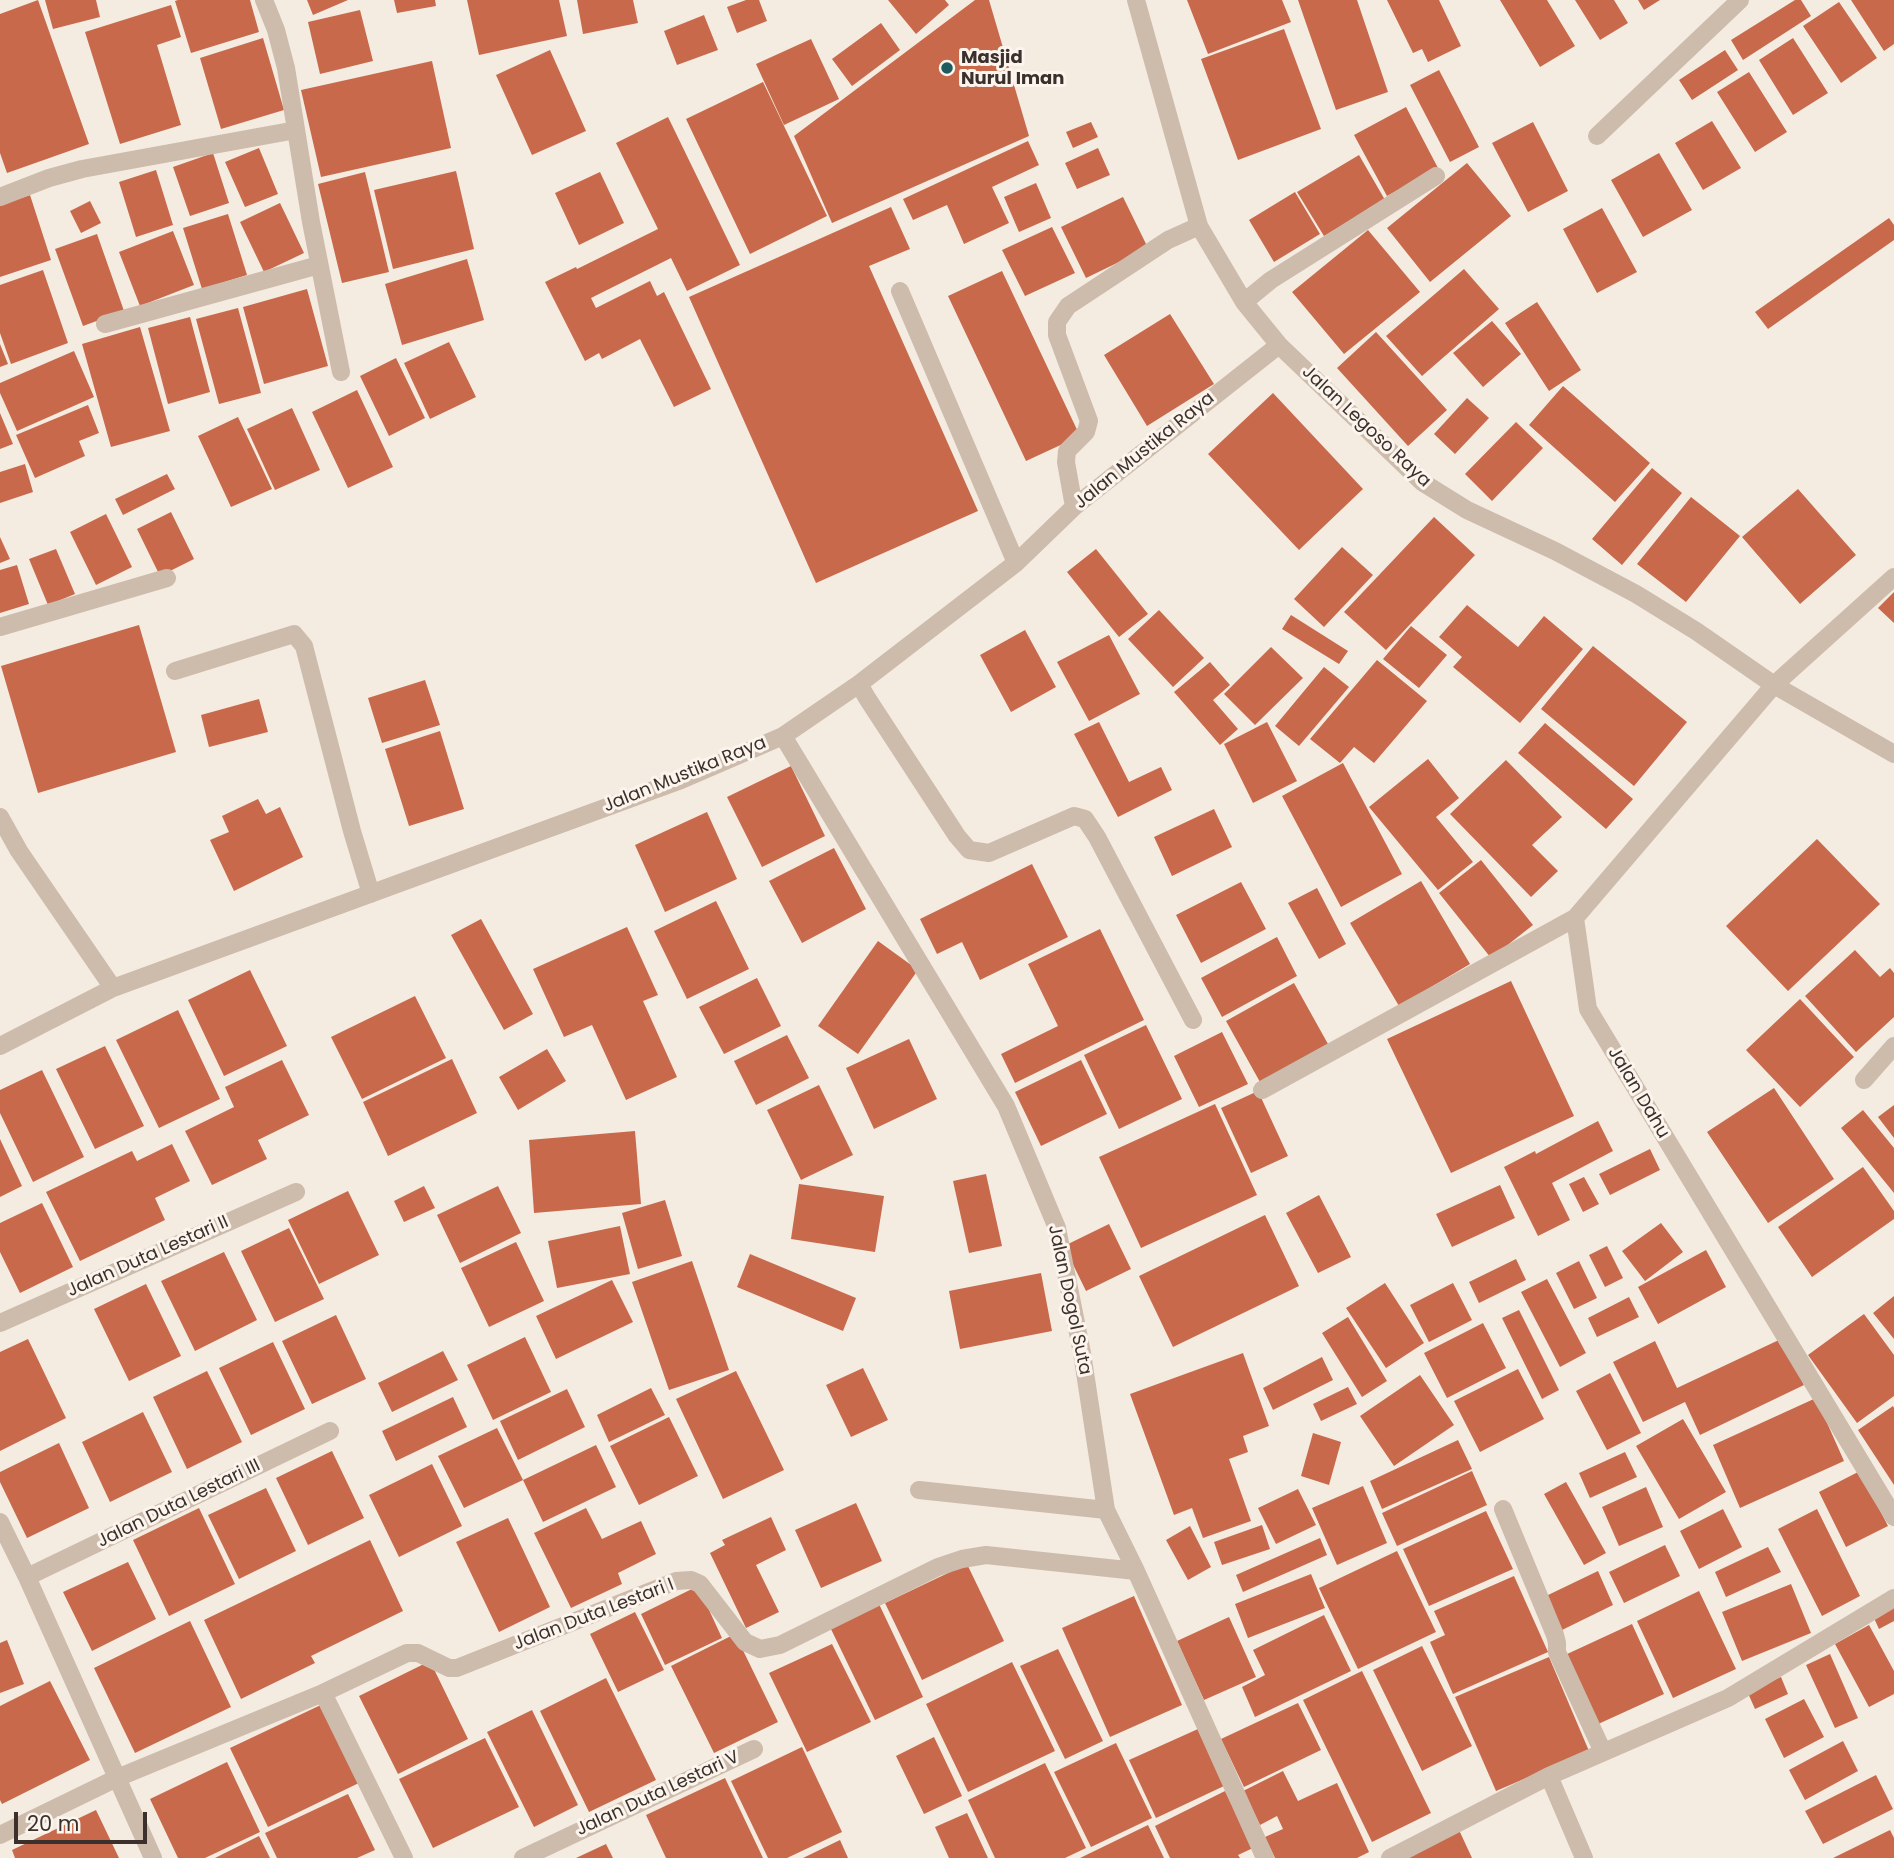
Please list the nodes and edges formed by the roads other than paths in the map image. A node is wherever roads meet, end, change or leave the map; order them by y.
1 (264, 0) edge
2 (1136, 0) edge
3 (1740, 0) edge
4 (296, 130) junction
5 (1597, 136) dead end
6 (1436, 176) dead end
7 (0, 197) edge
8 (1199, 226) junction
9 (319, 265) junction
10 (900, 291) dead end
11 (1244, 302) junction
12 (105, 324) dead end
13 (1279, 345) junction
14 (341, 372) dead end
15 (1074, 507) junction
16 (1016, 563) junction
17 (1894, 577) edge
18 (167, 578) dead end
19 (0, 627) edge
20 (175, 671) dead end
21 (859, 684) junction
22 (1774, 685) junction
23 (783, 736) junction
24 (1894, 754) edge
25 (0, 817) edge
26 (371, 894) junction
27 (1575, 918) junction
28 (113, 988) junction
29 (1193, 1020) dead end
30 (0, 1046) edge
31 (1894, 1046) edge
32 (1864, 1080) dead end
33 (1262, 1090) dead end
34 (296, 1192) dead end
35 (0, 1323) edge
36 (330, 1432) dead end
37 (919, 1490) dead end
38 (1503, 1509) dead end
39 (1106, 1510) junction
40 (1894, 1517) edge
41 (0, 1522) edge
42 (1136, 1572) junction
43 (27, 1577) junction
44 (1894, 1598) edge
45 (323, 1693) junction
46 (754, 1749) dead end
47 (1603, 1752) junction
48 (1549, 1776) junction
49 (117, 1778) junction
50 (0, 1835) edge
51 (153, 1858) edge
52 (404, 1858) edge
53 (523, 1858) edge
54 (1265, 1858) edge
55 (1390, 1858) edge
56 (1584, 1858) edge

1 - 4 street
2 - 8 street, Jalan Legoso Raya
3 - 5 street
4 - 7 street
4 - 9 street
6 - 11 street
8 - 11 street, Jalan Legoso Raya
8 - 15 street
9 - 12 street
9 - 14 street
10 - 16 street
11 - 13 street, Jalan Legoso Raya
13 - 15 street, Jalan Mustika Raya
13 - 22 street, Jalan Legoso Raya
15 - 16 street, Jalan Mustika Raya
16 - 21 street, Jalan Mustika Raya
17 - 22 street
18 - 19 street
20 - 26 street
21 - 23 street, Jalan Mustika Raya
21 - 29 street
22 - 24 street, Jalan Legoso Raya
22 - 27 street
23 - 26 street, Jalan Mustika Raya
23 - 39 street, Jalan Dogol Suta
25 - 28 street
26 - 28 street, Jalan Mustika Raya
27 - 33 street
27 - 40 street, Jalan Dahu
28 - 30 street, Jalan Mustika Raya
31 - 32 street
34 - 35 street, Jalan Duta Lestari II
36 - 43 street, Jalan Duta Lestari III
37 - 39 street
38 - 47 street
39 - 42 street, Jalan Dogol Suta
41 - 43 street
42 - 45 street, Jalan Duta Lestari I
42 - 54 street, Jalan Dogol Suta
43 - 49 street
44 - 47 street
45 - 49 street, Jalan Duta Lestari I
45 - 52 street
46 - 53 street, Jalan Duta Lestari V
47 - 48 street
48 - 55 street
48 - 56 street
49 - 50 street, Jalan Duta Lestari I
49 - 51 street

